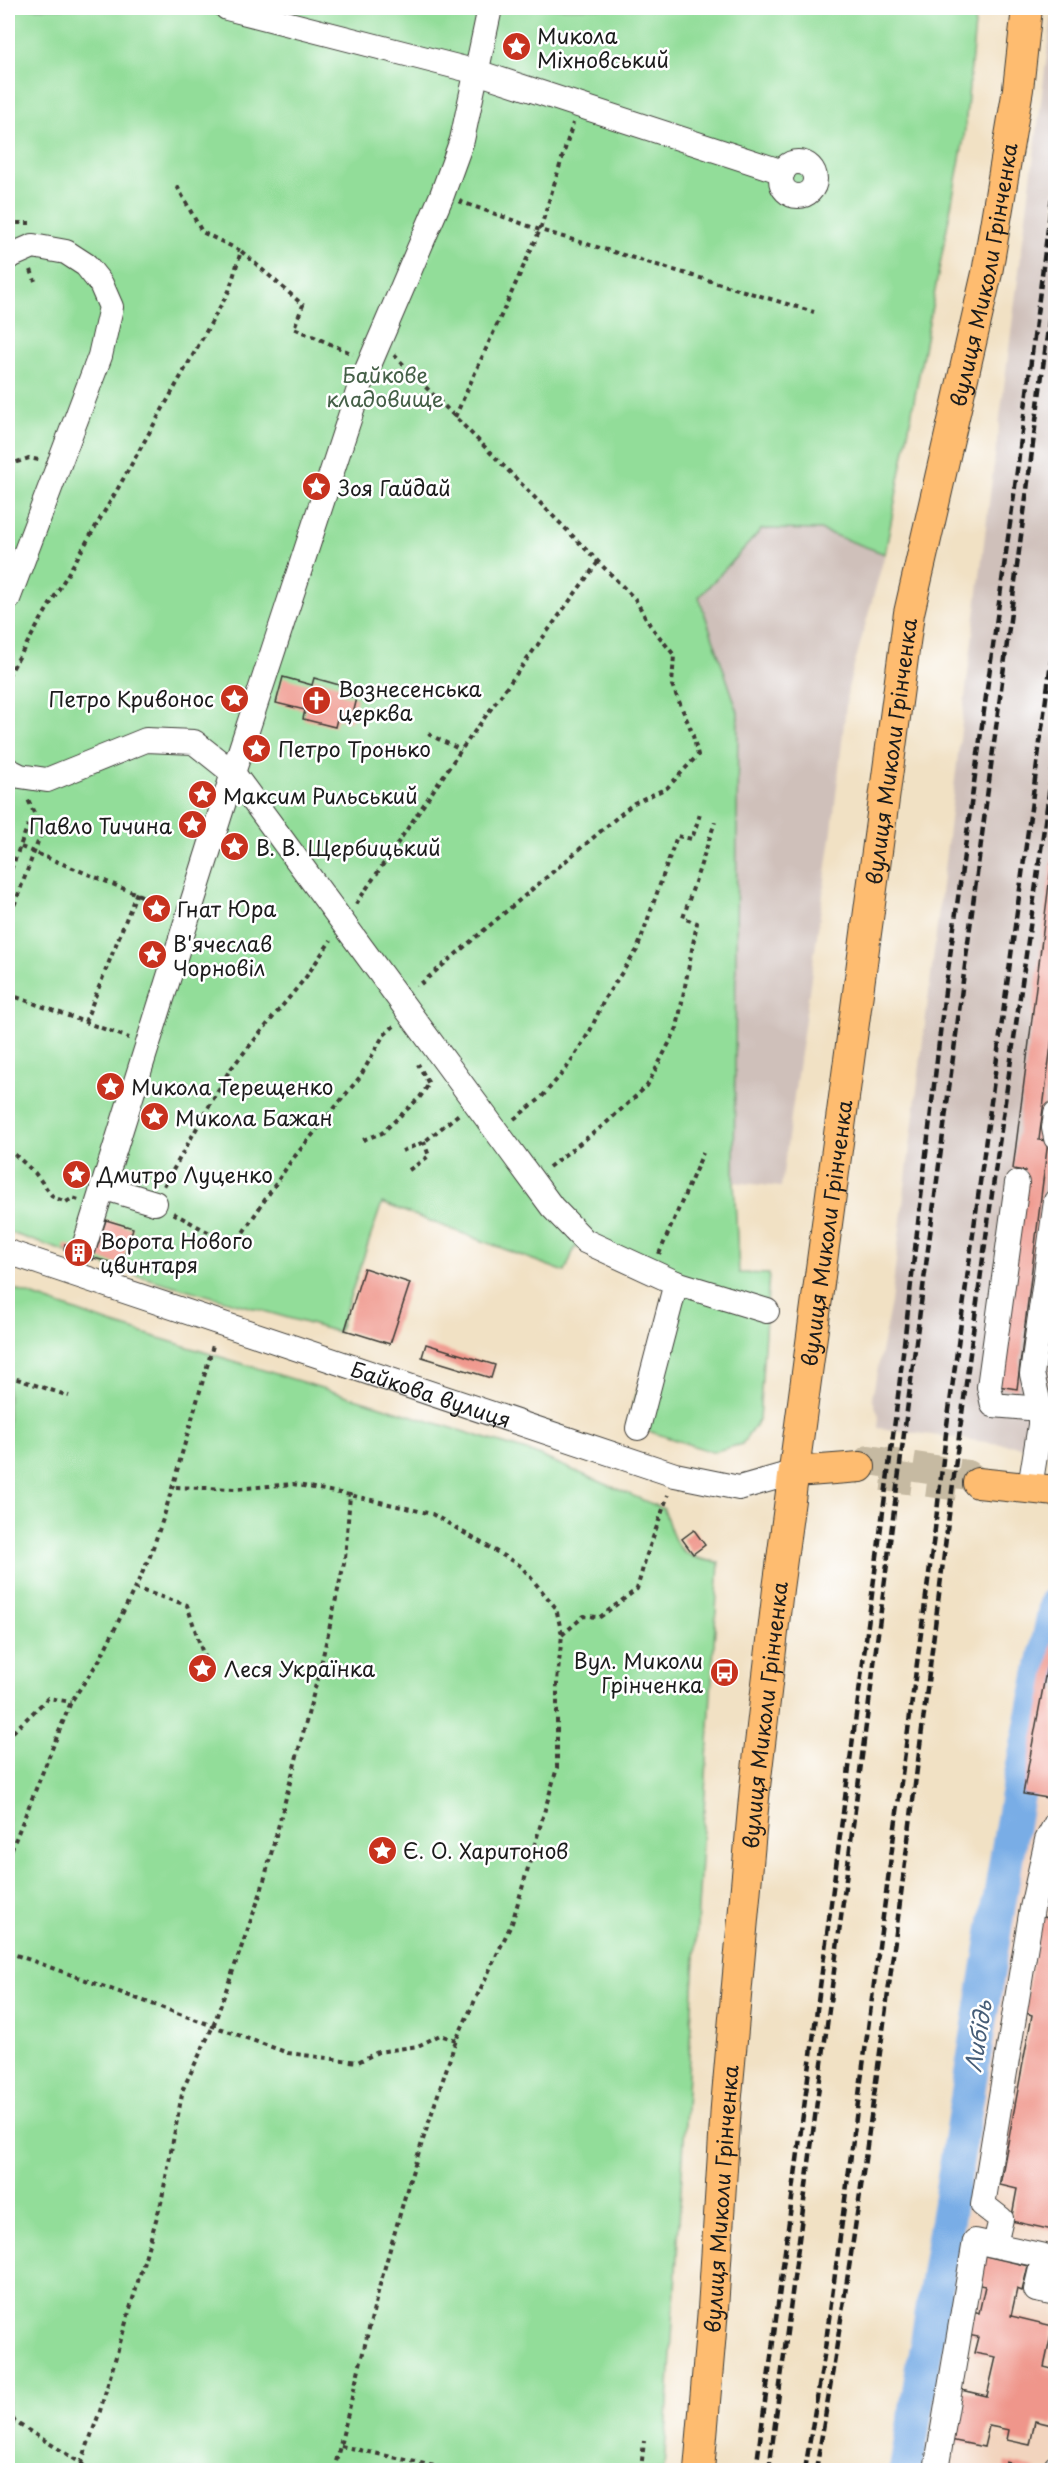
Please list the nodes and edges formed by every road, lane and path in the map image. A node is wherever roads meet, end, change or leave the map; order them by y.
1 (227, 8) edge
2 (490, 8) edge
3 (1027, 8) edge
4 (477, 72) junction
5 (578, 105) junction
6 (783, 172) dead end
7 (177, 186) dead end
8 (442, 195) junction
9 (8, 223) edge
10 (36, 223) dead end
11 (540, 230) junction
12 (241, 251) junction
13 (8, 257) edge
14 (814, 312) dead end
15 (379, 340) junction
16 (332, 345) dead end
17 (456, 417) junction
18 (39, 460) dead end
19 (8, 465) edge
20 (598, 562) junction
21 (8, 599) edge
22 (8, 676) edge
23 (428, 734) dead end
24 (461, 750) junction
25 (14, 773) edge
26 (233, 773) junction
27 (701, 811) dead end
28 (715, 822) dead end
29 (28, 825) dead end
30 (21, 847) junction
31 (35, 853) junction
32 (8, 878) edge
33 (137, 892) junction
34 (176, 910) dead end
35 (8, 922) edge
36 (343, 923) junction
37 (8, 994) edge
38 (400, 1002) junction
39 (85, 1022) junction
40 (402, 1034) dead end
41 (135, 1040) dead end
42 (413, 1054) dead end
43 (475, 1103) junction
44 (1056, 1113) edge
45 (496, 1132) junction
46 (1056, 1138) edge
47 (363, 1140) dead end
48 (424, 1142) junction
49 (8, 1148) edge
50 (402, 1151) dead end
51 (703, 1153) dead end
52 (409, 1170) dead end
53 (531, 1180) junction
54 (1017, 1183) dead end
55 (100, 1196) junction
56 (1056, 1201) edge
57 (155, 1203) junction
58 (660, 1251) dead end
59 (8, 1252) edge
60 (79, 1260) junction
61 (676, 1283) junction
62 (767, 1311) dead end
63 (220, 1322) junction
64 (8, 1376) edge
65 (69, 1396) dead end
66 (1040, 1409) junction
67 (638, 1428) dead end
68 (860, 1467) tunnel mouth
69 (795, 1472) junction
70 (675, 1475) junction
71 (978, 1483) dead end
72 (172, 1487) junction
73 (1039, 1489) edge
74 (350, 1495) junction
75 (135, 1588) junction
76 (562, 1635) junction
77 (203, 1668) dead end
78 (71, 1702) junction
79 (8, 1740) edge
80 (1056, 1823) edge
81 (8, 1858) edge
82 (8, 1952) edge
83 (214, 2024) junction
84 (456, 2040) junction
85 (995, 2244) junction
86 (1056, 2294) edge
87 (8, 2411) edge
88 (644, 2441) dead end
89 (341, 2446) junction
90 (81, 2463) junction
91 (88, 2470) edge
92 (334, 2470) edge
93 (453, 2470) edge
94 (641, 2470) edge
95 (699, 2470) edge
96 (936, 2470) edge

1 - 4 street
2 - 4 street
3 - 69 main road, вулиця Миколи Грінченка
4 - 5 street
4 - 8 street
5 - 6 street
5 - 11 path
7 - 12 path
8 - 11 path
8 - 15 street
9 - 10 path
11 - 14 path
11 - 17 path
12 - 16 path
12 - 22 path
13 - 21 street
15 - 17 path
15 - 26 street
17 - 20 path
18 - 19 path
20 - 24 path
20 - 38 path
23 - 24 path
24 - 36 path
25 - 26 street
25 - 31 path
26 - 36 street
26 - 55 street
27 - 45 path
28 - 53 path
29 - 30 path
30 - 31 path
30 - 32 path
31 - 33 path
31 - 35 path
33 - 34 path
33 - 39 path
36 - 38 street
36 - 57 path
37 - 39 path
38 - 43 street
39 - 41 path
40 - 57 path
42 - 47 path
43 - 45 street
43 - 48 path
44 - 46 street
45 - 53 street
48 - 50 path
48 - 52 path
49 - 55 path
51 - 58 path
53 - 61 street
54 - 66 street
55 - 57 street
55 - 60 street
56 - 66 street
59 - 60 street, Байкова вулиця
60 - 63 street, Байкова вулиця
61 - 62 street
61 - 67 street
63 - 70 street, Байкова вулиця
63 - 72 path
64 - 65 path
66 - 73 street
68 - 69 main road, Байкова вулиця
69 - 70 street, Байкова вулиця
69 - 95 main road, вулиця Миколи Грінченка
70 - 76 path
71 - 73 main road
72 - 74 path
72 - 75 path
74 - 76 path
74 - 83 path
75 - 77 path
75 - 78 path
76 - 84 path
78 - 79 path
78 - 81 path
80 - 85 street
82 - 83 path
83 - 84 path
83 - 90 path
84 - 89 path
85 - 86 street
85 - 96 street
87 - 90 path
88 - 94 path
89 - 92 path
89 - 93 path
90 - 91 path

